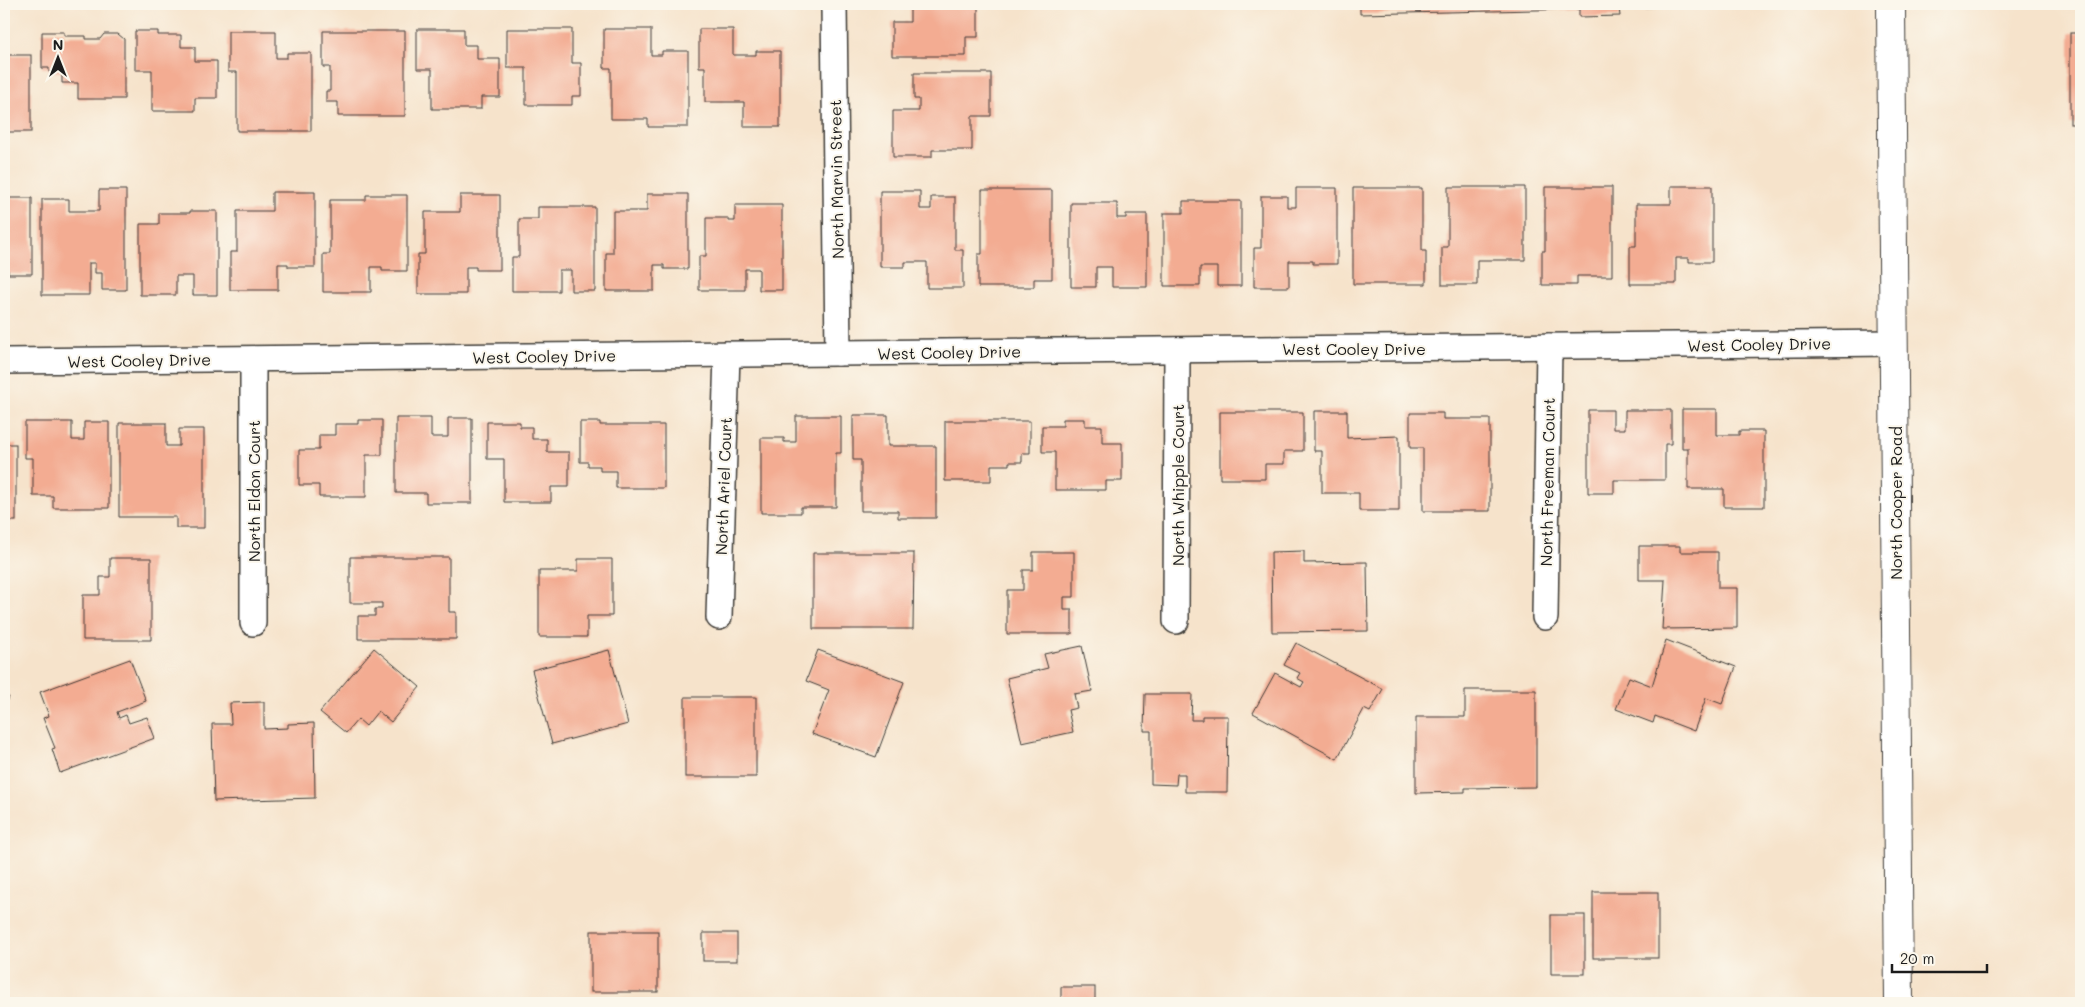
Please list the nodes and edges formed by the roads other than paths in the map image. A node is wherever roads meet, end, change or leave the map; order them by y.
1 (834, 4) edge
2 (1891, 4) edge
3 (1894, 343) junction
4 (1549, 346) junction
5 (1177, 350) junction
6 (838, 353) junction
7 (727, 354) junction
8 (253, 358) junction
9 (4, 361) edge
10 (719, 617) dead end
11 (1546, 617) dead end
12 (1176, 621) dead end
13 (253, 623) dead end
14 (1899, 1003) edge

1 - 6 street, North Marvin Street
2 - 3 main road, North Cooper Road
3 - 4 street, West Cooley Drive
3 - 14 main road, North Cooper Road
4 - 5 street, West Cooley Drive
4 - 11 street, North Freeman Court
5 - 6 street, West Cooley Drive
5 - 12 street, North Whipple Court
6 - 7 street, West Cooley Drive
7 - 8 street, West Cooley Drive
7 - 10 street, North Ariel Court
8 - 9 street, West Cooley Drive
8 - 13 street, North Eldon Court

